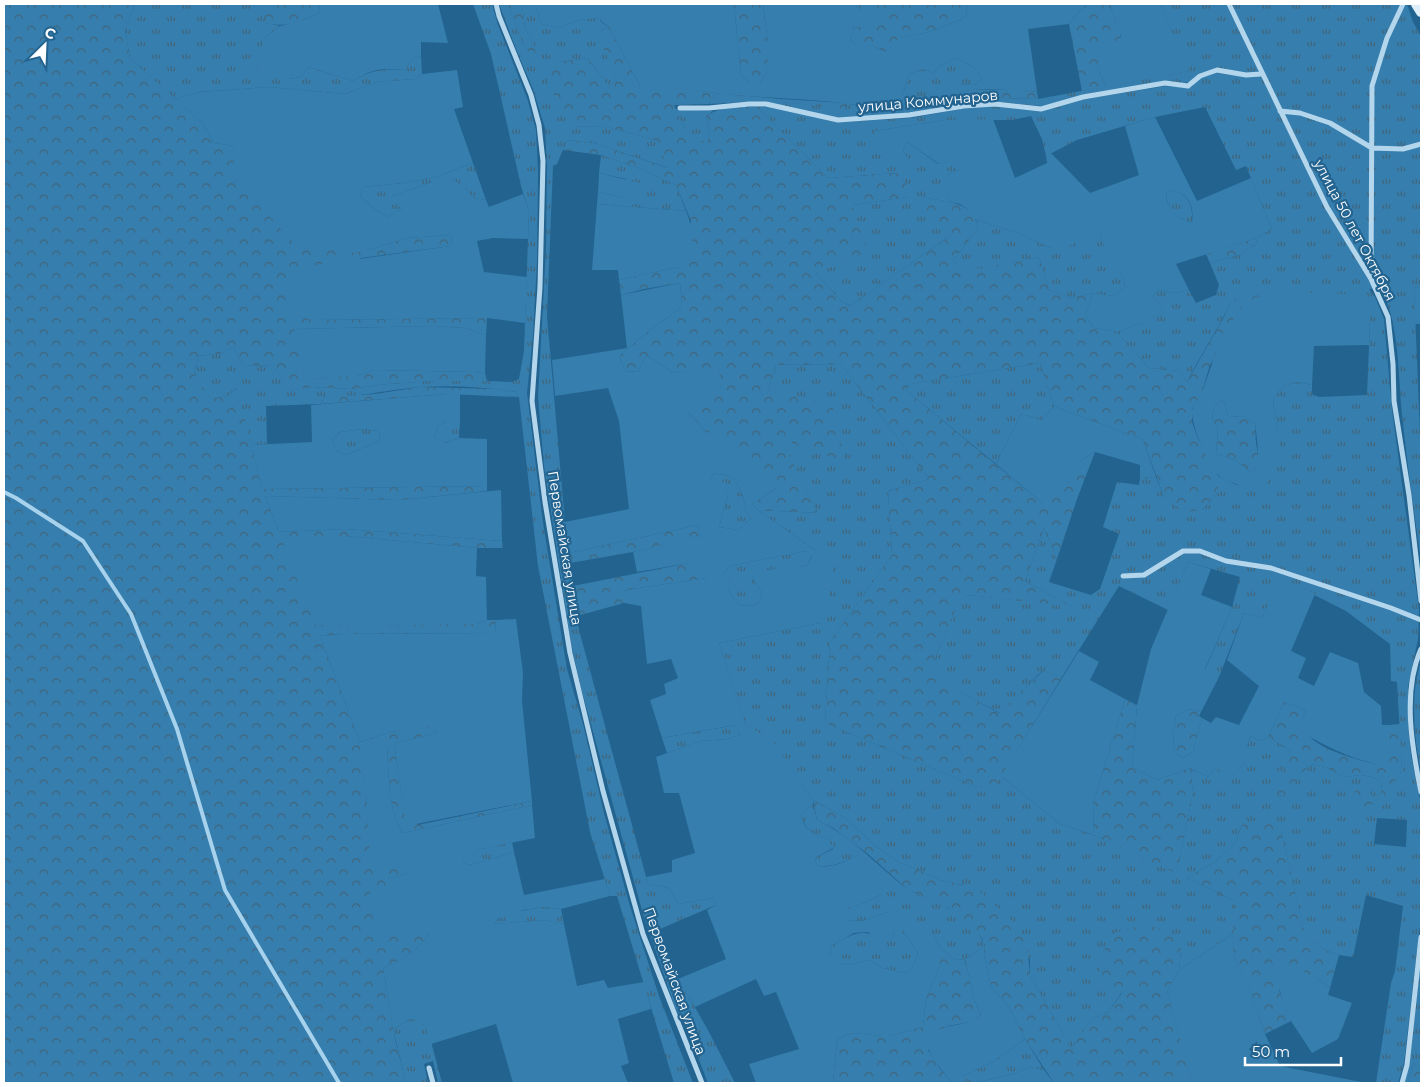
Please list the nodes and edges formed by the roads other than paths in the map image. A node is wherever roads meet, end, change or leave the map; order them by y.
1 (496, 4) edge
2 (1229, 4) edge
3 (1403, 4) edge
4 (1416, 4) edge
5 (1421, 12) edge
6 (1261, 74) junction
7 (680, 108) dead end
8 (1280, 111) junction
9 (1421, 144) edge
10 (1372, 148) junction
11 (1371, 279) junction
12 (1123, 576) dead end
13 (1421, 601) edge
14 (1421, 620) edge
15 (1421, 649) edge
16 (1421, 792) edge
17 (1421, 937) edge
18 (429, 1068) dead end
19 (433, 1083) edge
20 (702, 1083) edge
21 (1402, 1083) edge

1 - 20 street, Первомайская улица
2 - 6 street, улица 50 лет Октября
3 - 10 street
4 - 5 street
6 - 7 street, улица Коммунаров
6 - 8 street, улица 50 лет Октября
8 - 10 street
8 - 11 street, улица 50 лет Октября
9 - 10 street
10 - 11 street
11 - 13 street, улица 50 лет Октября
12 - 14 street
15 - 16 street
17 - 21 street
18 - 19 street

